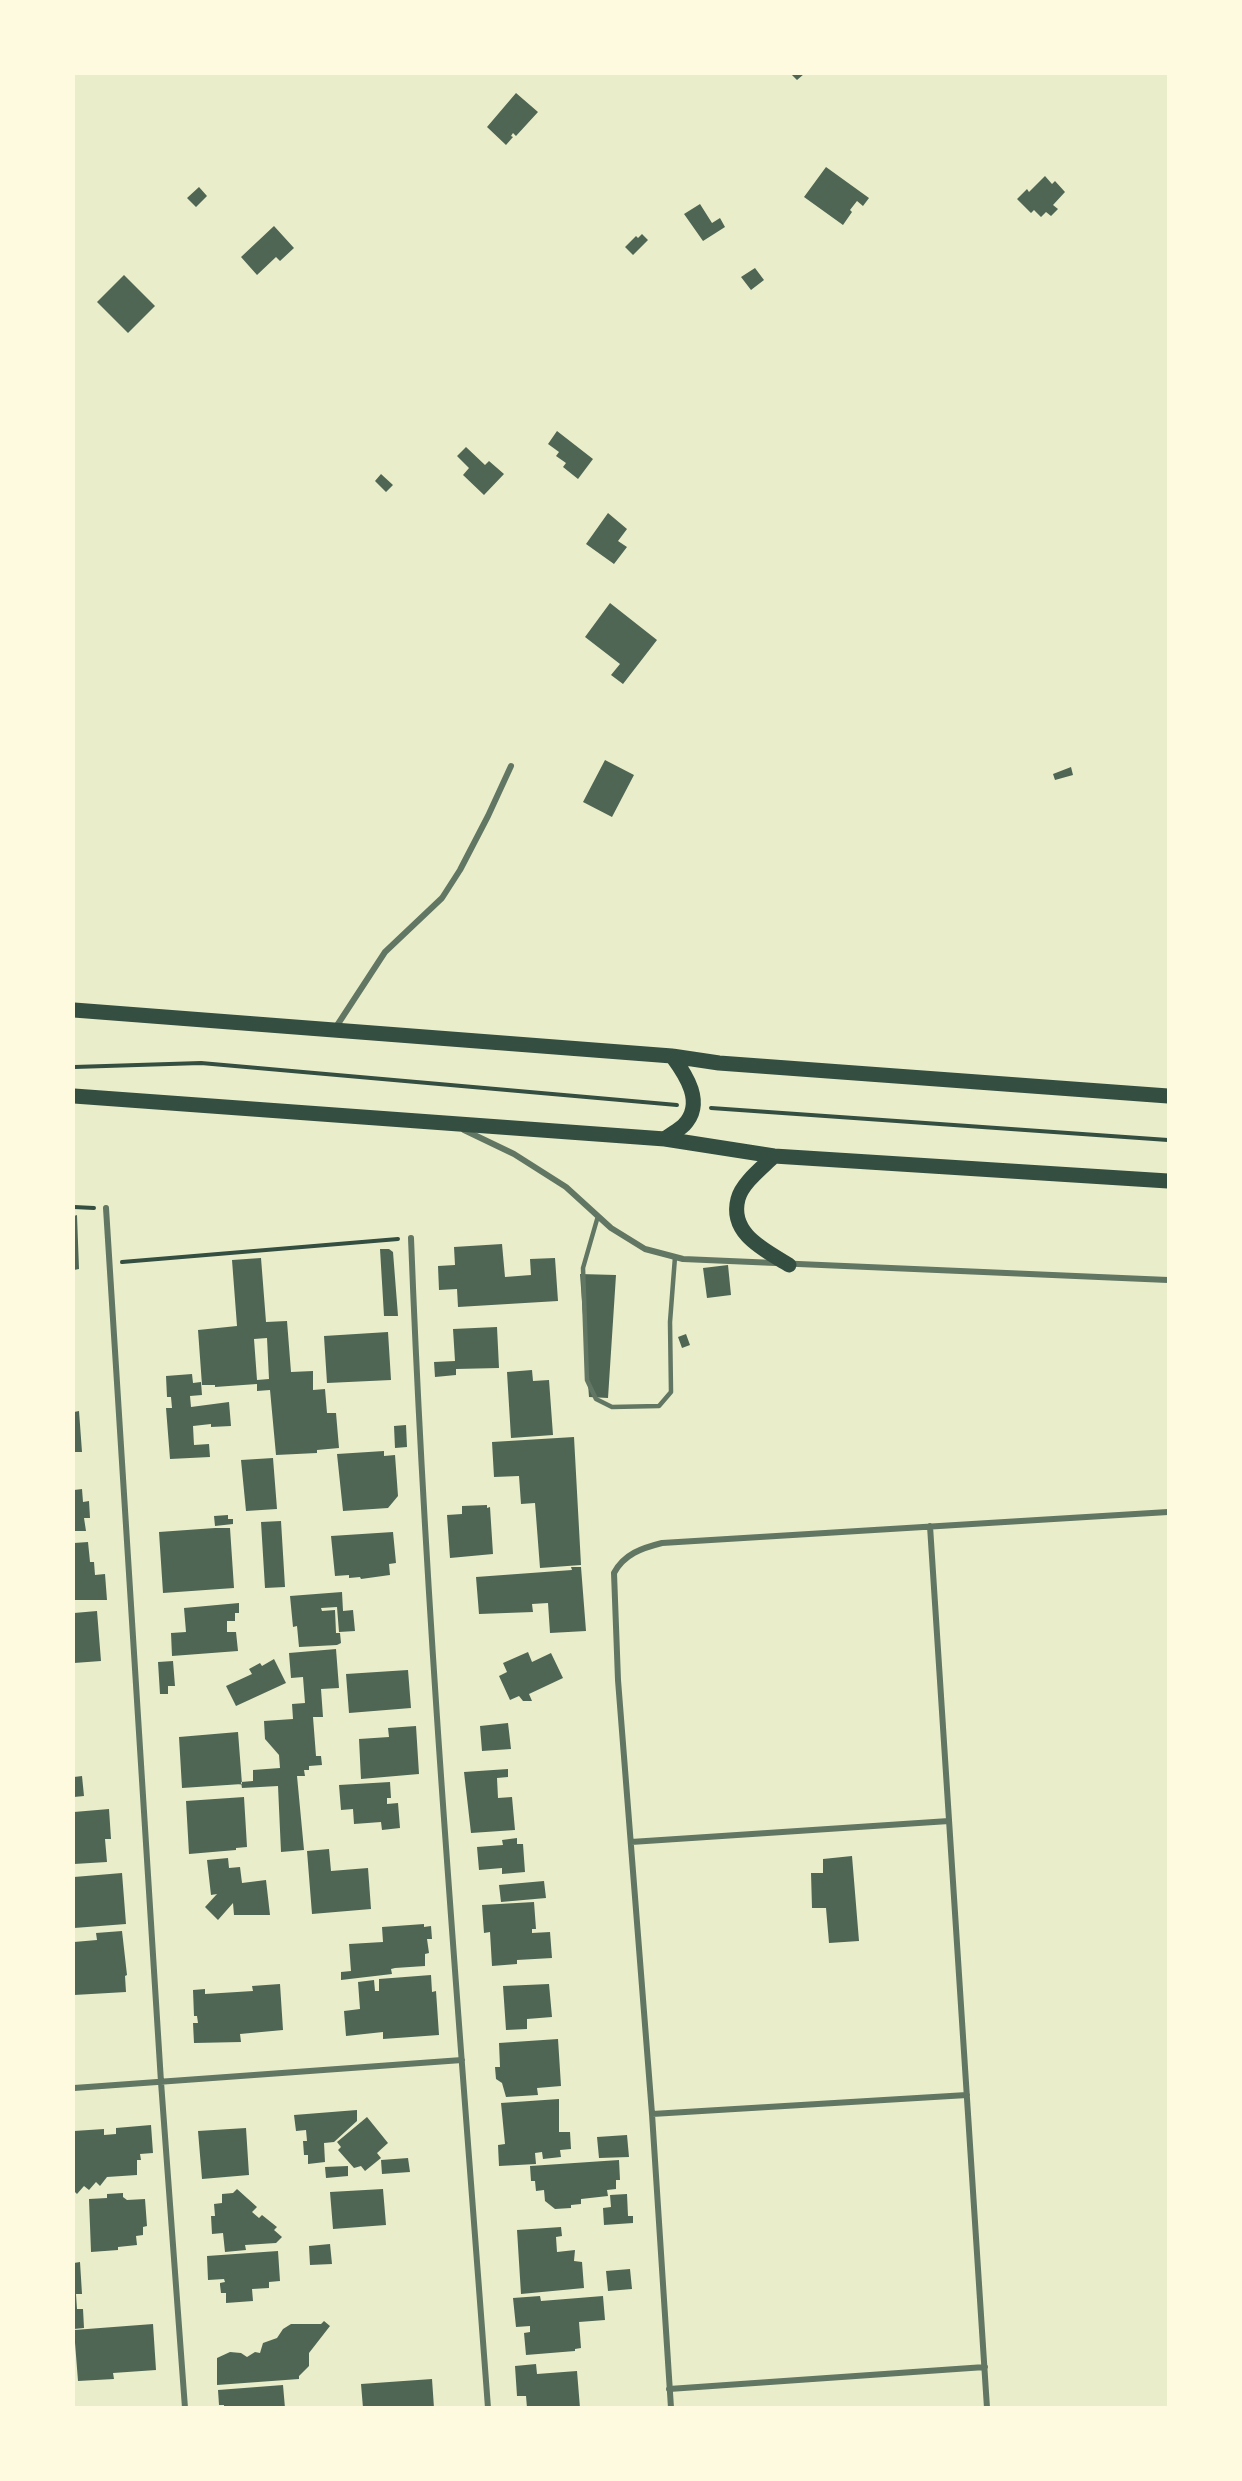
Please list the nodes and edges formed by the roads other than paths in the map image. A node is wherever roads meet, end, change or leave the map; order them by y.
1 (511, 766) dead end
2 (74, 1010) edge
3 (334, 1030) junction
4 (672, 1056) junction
5 (74, 1096) edge
6 (1168, 1096) edge
7 (447, 1121) junction
8 (665, 1139) junction
9 (774, 1156) junction
10 (1168, 1181) edge
11 (106, 1208) road end
12 (598, 1216) junction
13 (411, 1238) road end
14 (675, 1257) junction
15 (789, 1265) junction
16 (1168, 1280) edge
17 (1168, 1512) edge
18 (930, 1526) junction
19 (949, 1821) junction
20 (631, 1842) junction
21 (462, 2060) junction
22 (161, 2082) junction
23 (74, 2088) edge
24 (967, 2095) junction
25 (652, 2114) junction
26 (985, 2367) junction
27 (669, 2389) junction
28 (185, 2408) edge
29 (488, 2408) edge
30 (671, 2408) edge
31 (987, 2408) edge

1 - 3 street
2 - 3 main road
3 - 4 main road
4 - 6 main road
4 - 8 main road
5 - 7 main road
7 - 8 main road
7 - 12 street
8 - 9 main road
9 - 10 main road
9 - 15 main road
11 - 22 street
12 - 14 street
12 - 14 lane
13 - 21 street
14 - 15 street
15 - 16 street
17 - 18 street
18 - 19 street
18 - 20 street
19 - 20 street
19 - 24 street
20 - 25 street
21 - 22 street
21 - 29 street
22 - 23 street
22 - 28 street
24 - 25 street
24 - 26 street
25 - 27 street
26 - 27 street
26 - 31 street
27 - 30 street

